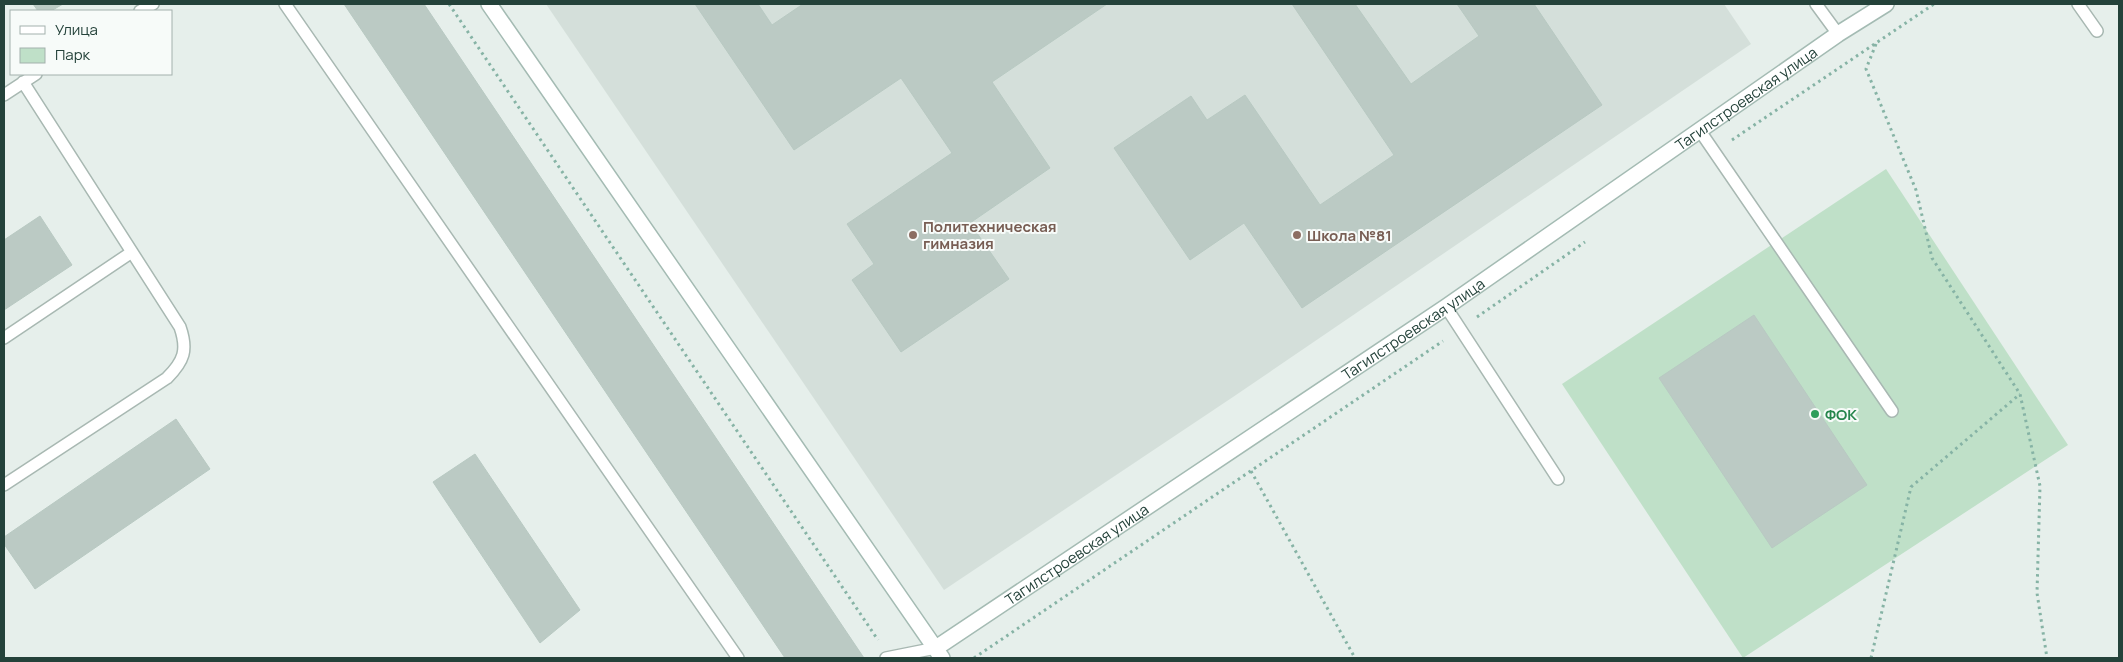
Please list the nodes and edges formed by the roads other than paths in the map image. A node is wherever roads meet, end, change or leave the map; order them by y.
1 (153, 4) edge
2 (285, 4) edge
3 (489, 4) edge
4 (1816, 4) edge
5 (1886, 4) edge
6 (2078, 4) edge
7 (142, 10) edge
8 (2097, 31) dead end
9 (1838, 34) junction
10 (34, 75) edge
11 (23, 82) junction
12 (4, 95) edge
13 (1700, 131) junction
14 (132, 252) junction
15 (1446, 307) junction
16 (4, 338) edge
17 (1892, 411) dead end
18 (1558, 480) dead end
19 (4, 485) edge
20 (939, 653) edge
21 (738, 658) edge
22 (888, 658) edge

1 - 7 lane
2 - 21 lane
3 - 20 street
4 - 9 lane
5 - 9 street, Тагилстроевская улица
6 - 8 lane
9 - 13 street, Тагилстроевская улица
10 - 11 lane
11 - 12 lane
11 - 14 lane
13 - 15 street, Тагилстроевская улица
13 - 17 lane
14 - 16 lane
14 - 19 lane
15 - 18 lane
15 - 20 street, Тагилстроевская улица
20 - 22 lane

